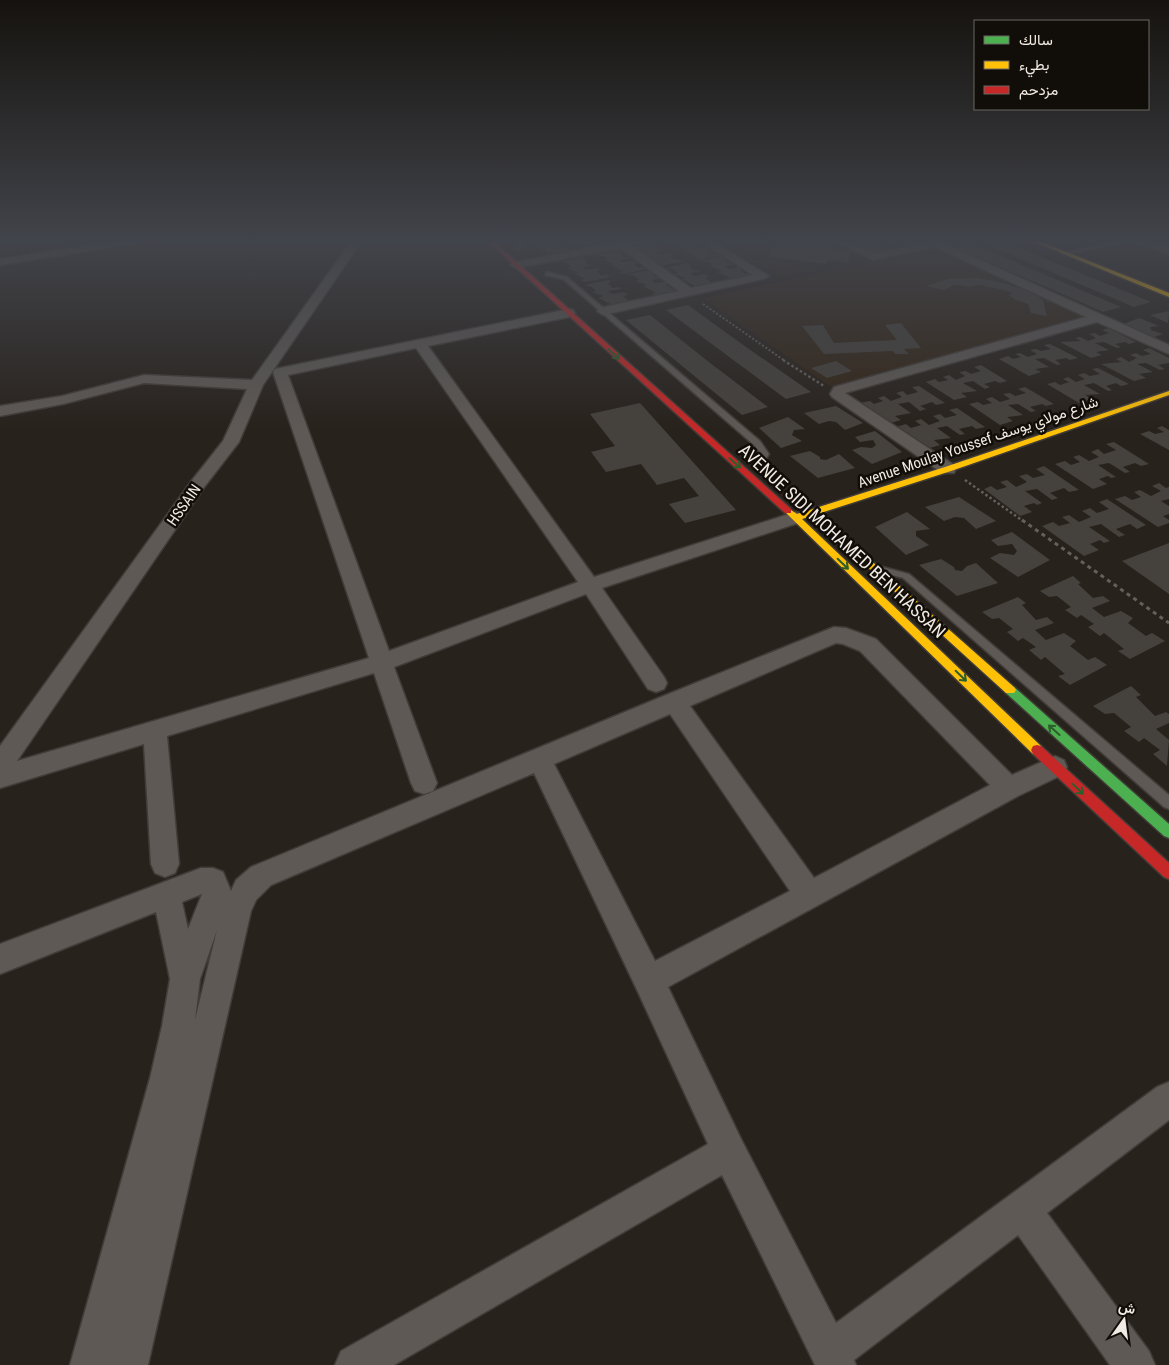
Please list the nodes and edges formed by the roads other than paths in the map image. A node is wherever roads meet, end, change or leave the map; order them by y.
1 (315, 303) edge
2 (557, 303) edge
3 (579, 303) edge
4 (593, 303) edge
5 (640, 303) edge
6 (1068, 303) edge
7 (603, 311) junction
8 (568, 313) junction
9 (1099, 317) junction
10 (420, 344) junction
11 (1169, 350) edge
12 (636, 355) dead end
13 (256, 385) junction
14 (1169, 393) edge
15 (0, 411) edge
16 (756, 461) joint
17 (948, 469) junction
18 (771, 474) dead end
19 (809, 513) junction
20 (854, 550) dead end
21 (875, 568) junction
22 (590, 585) junction
23 (383, 662) junction
24 (656, 683) dead end
25 (674, 701) junction
26 (155, 731) junction
27 (538, 758) junction
28 (0, 766) edge
29 (1054, 767) junction
30 (0, 776) edge
31 (424, 783) dead end
32 (1009, 788) junction
33 (1169, 803) edge
34 (1169, 832) edge
35 (165, 864) dead end
36 (1169, 872) edge
37 (166, 894) junction
38 (809, 895) junction
39 (0, 959) edge
40 (184, 979) junction
41 (649, 981) junction
42 (1169, 1099) edge
43 (729, 1151) junction
44 (1022, 1210) junction
45 (833, 1359) edge
46 (90, 1365) edge
47 (128, 1365) edge
48 (355, 1365) edge
49 (1136, 1365) edge

1 - 13 street, HSSAIN
2 - 8 street, AVENUE SIDI MOHAMED BEN HASSAN
3 - 12 street
4 - 7 lane
5 - 7 street
6 - 9 street
7 - 16 lane
8 - 10 street
8 -> 19 street, AVENUE SIDI MOHAMED BEN HASSAN
9 - 11 street
9 - 17 street
10 - 22 street
10 - 23 street
13 - 15 street
13 - 28 street, HSSAIN
14 - 17 street, Avenue Moulay Youssef شارع مولاي يوسف
16 - 18 street, AVENUE SIDI MOHAMED BEN HASSAN
17 - 19 street, Avenue Moulay Youssef شارع مولاي يوسف
19 - 22 street
19 -> 29 street, AVENUE SIDI MOHAMED BEN HASSAN
20 - 21 street, AVENUE SIDI MOHAMED BEN HASSAN
21 - 33 lane
34 -> 21 street, AVENUE SIDI MOHAMED BEN HASSAN
22 - 23 street
22 - 24 street
23 - 26 street
23 - 31 street
25 - 27 street
25 - 32 street
25 - 38 street
26 - 30 street
26 - 35 street
27 - 41 street
27 - 47 street
29 - 32 street
29 -> 36 street, AVENUE SIDI MOHAMED BEN HASSAN
32 - 38 street
37 - 39 street
37 - 40 street
37 - 40 street
38 - 41 street
40 - 46 street
41 - 43 street
42 - 44 street
43 - 45 street
43 - 48 street
44 - 45 street
44 - 49 street

